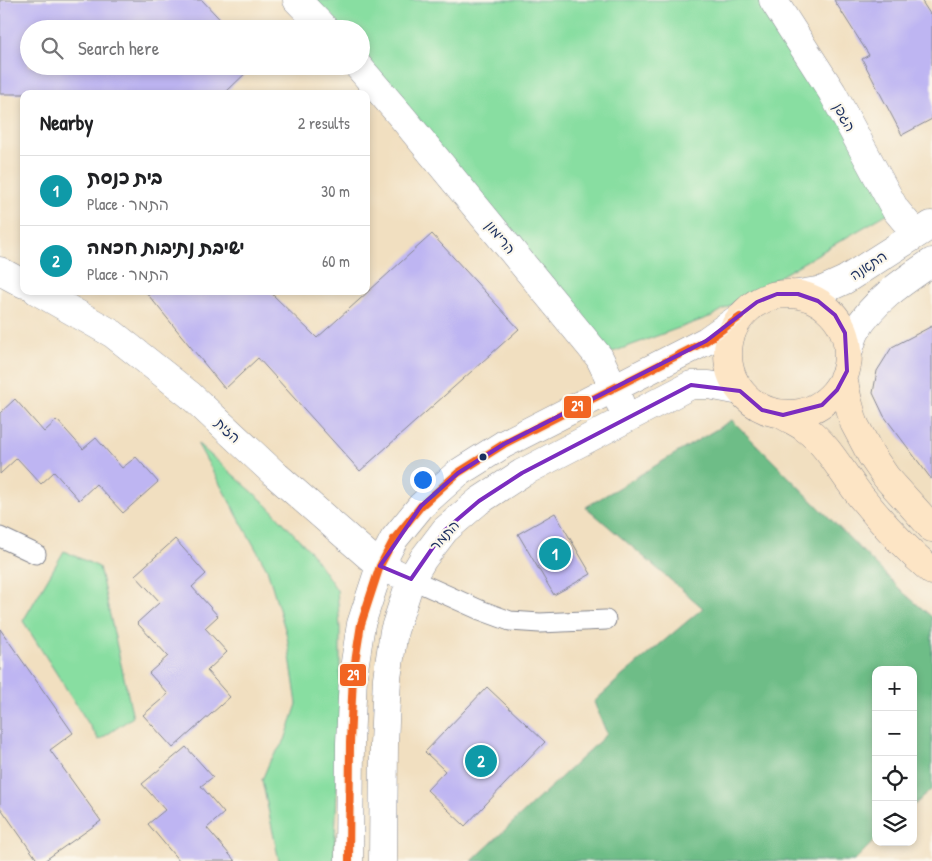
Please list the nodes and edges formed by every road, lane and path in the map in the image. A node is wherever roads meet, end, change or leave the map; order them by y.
1 (297, 0) edge
2 (773, 0) edge
3 (316, 20) edge
4 (366, 75) edge
5 (924, 229) edge
6 (932, 262) edge
7 (0, 271) edge
8 (20, 282) edge
9 (798, 294) junction
10 (43, 295) edge
11 (740, 317) junction
12 (849, 350) junction
13 (843, 377) junction
14 (614, 388) junction
15 (740, 391) junction
16 (783, 415) junction
17 (626, 419) junction
18 (932, 528) edge
19 (0, 537) edge
20 (36, 554) dead end
21 (380, 566) junction
22 (932, 570) edge
23 (411, 580) junction
24 (606, 620) dead end
25 (349, 861) edge
26 (383, 861) edge

1 - 3 street
2 - 5 street, הגפן
4 - 14 street, הרימון
5 - 9 street, התאנה
6 - 12 street
7 - 8 street
9 - 11 street
9 - 12 street
10 - 21 street, הזית
11 - 14 street
11 - 15 street
12 - 13 street
13 - 16 street
13 - 18 street
14 - 17 street, הרימון
14 - 21 street
15 - 16 street
15 - 17 street, התמר
16 - 22 street
17 - 23 street, התמר
19 - 20 lane
21 - 23 street, הזית
21 - 25 street
23 - 24 lane
23 - 26 street, התמר

